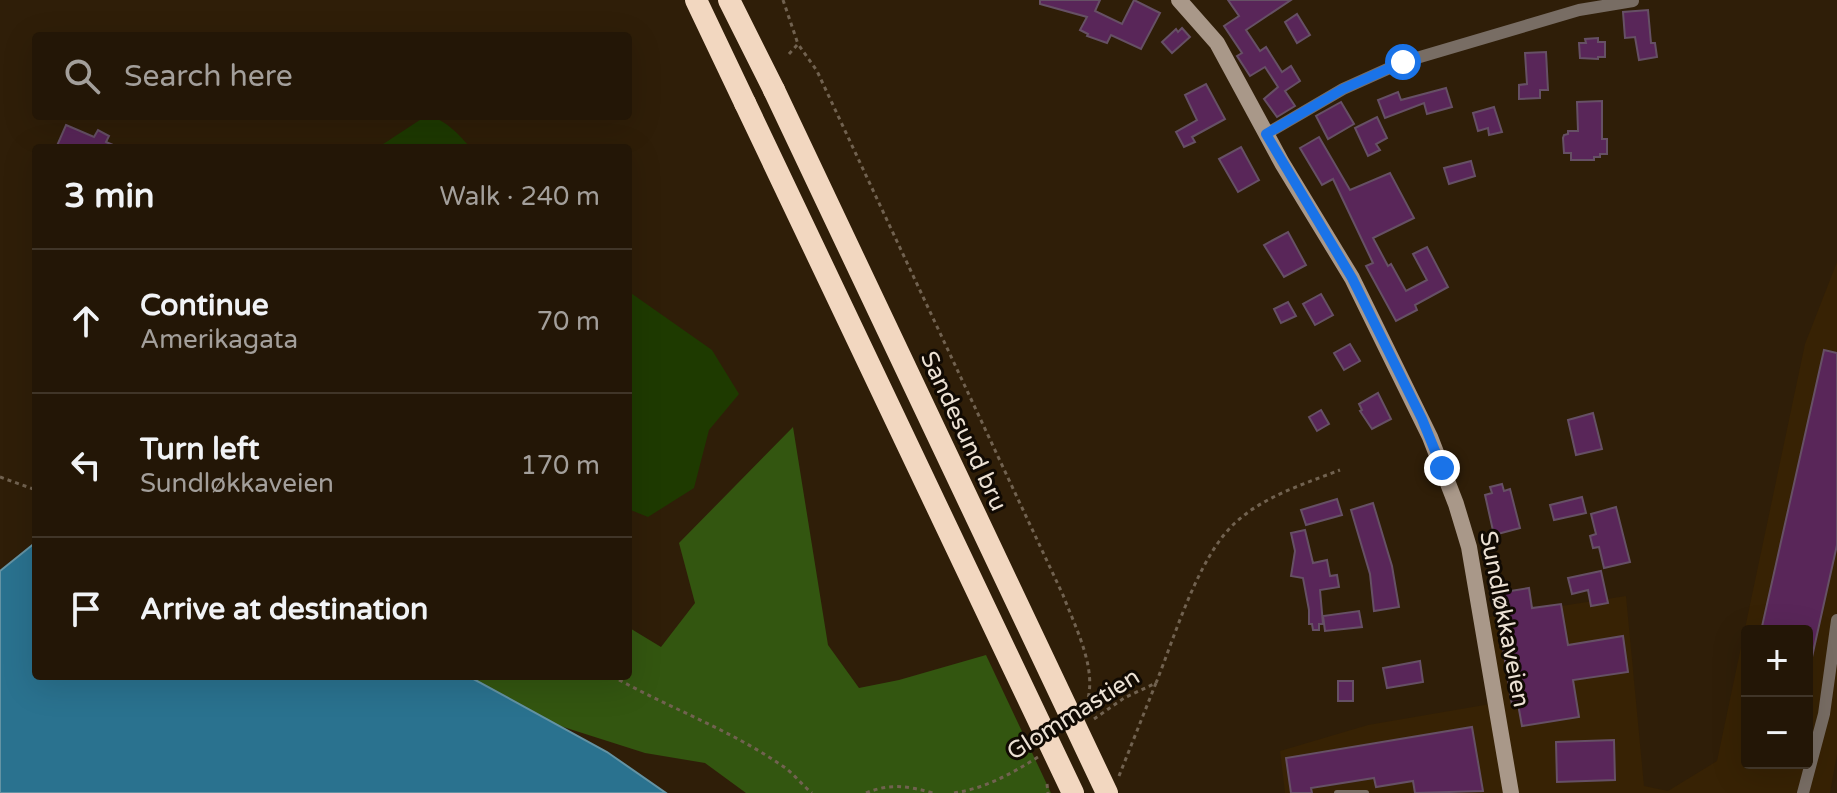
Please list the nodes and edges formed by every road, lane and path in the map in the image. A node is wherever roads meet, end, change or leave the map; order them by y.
1 (696, 0) edge
2 (729, 0) edge
3 (783, 0) edge
4 (1179, 0) edge
5 (1633, 1) edge
6 (798, 44) junction
7 (789, 54) dead end
8 (1266, 134) junction
9 (1340, 470) dead end
10 (0, 477) edge
11 (32, 489) edge
12 (1837, 620) edge
13 (619, 680) edge
14 (1156, 683) junction
15 (1084, 711) dead end
16 (1088, 723) dead end
17 (1040, 756) dead end
18 (1047, 775) dead end
19 (1113, 786) edge
20 (812, 793) edge
21 (866, 793) edge
22 (933, 793) edge
23 (954, 793) edge
24 (1048, 793) edge
25 (1073, 793) edge
26 (1337, 793) edge
27 (1366, 793) edge
28 (1511, 793) edge
29 (1803, 793) edge

1 - 25 highway, bridge
2 - 19 highway, Sandesund bru, bridge
3 - 6 path
4 - 8 main road, Sundløkkaveien
5 - 8 street
6 - 7 path
6 - 15 path
8 - 28 main road, Sundløkkaveien
9 - 14 path, Glommastien
10 - 11 path
12 - 29 street
13 - 20 path
14 - 16 path, Glommastien
14 - 19 path
17 - 23 path, Glommastien
18 - 24 path
21 - 22 path
26 - 27 lane

